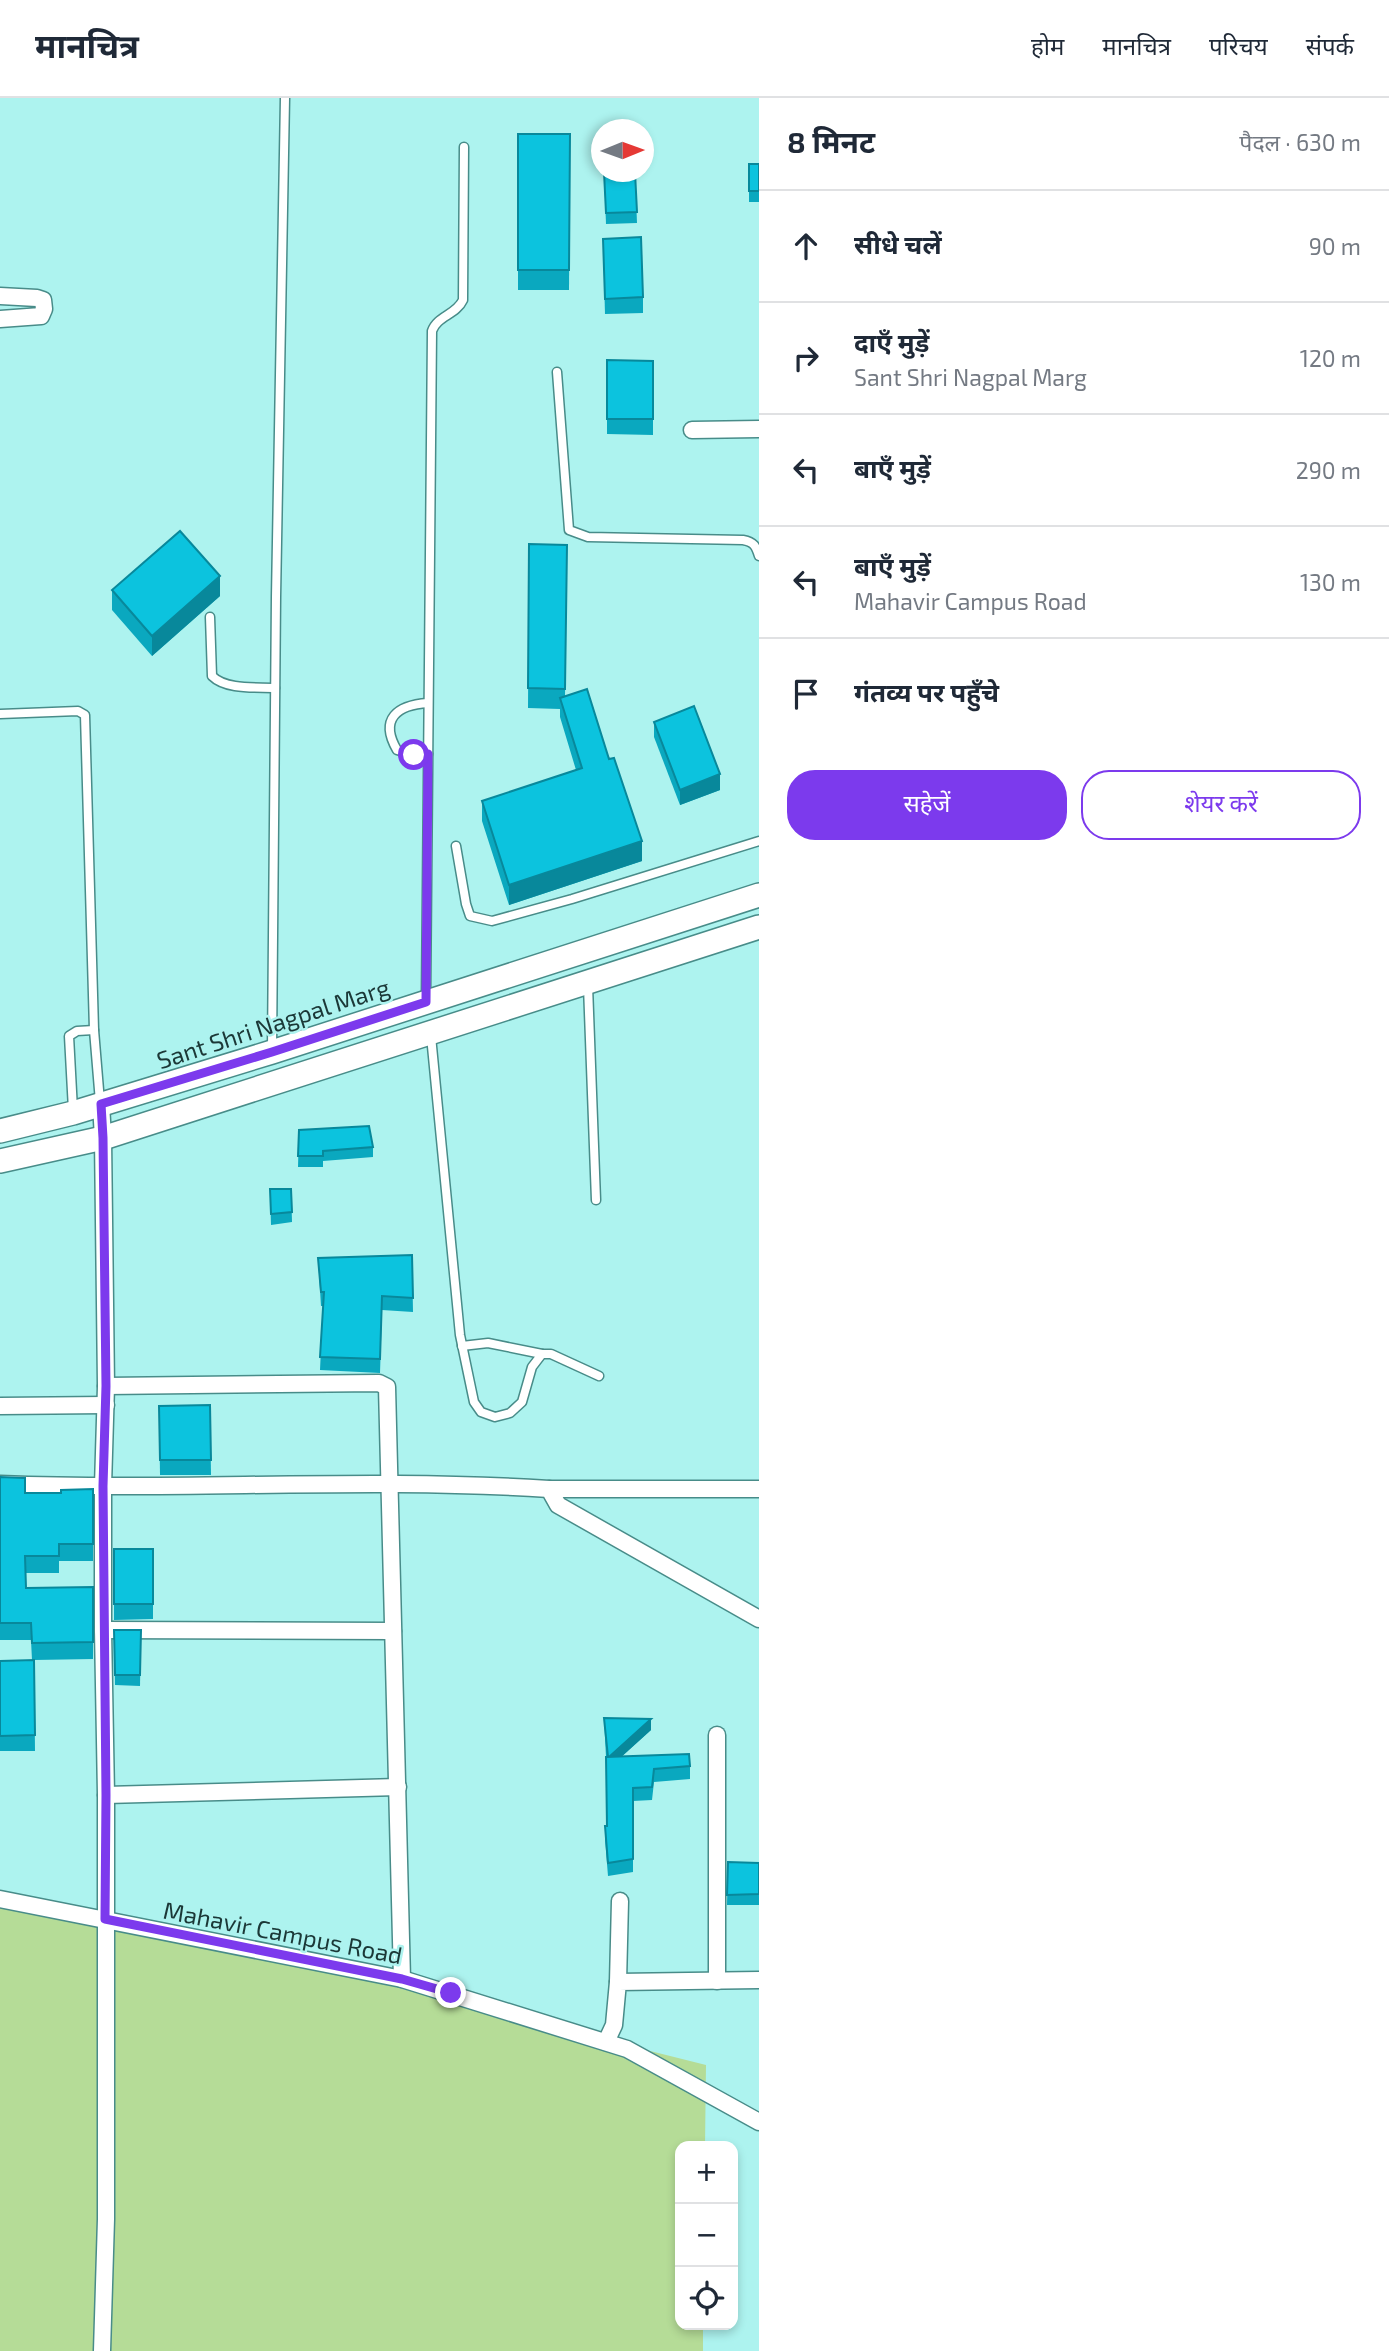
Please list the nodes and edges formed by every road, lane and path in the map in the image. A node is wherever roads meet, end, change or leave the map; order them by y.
1 (285, 98) edge
2 (464, 147) dead end
3 (0, 296) edge
4 (0, 319) edge
5 (557, 372) dead end
6 (759, 429) edge
7 (692, 430) dead end
8 (759, 556) edge
9 (209, 617) dead end
10 (275, 688) junction
11 (428, 703) junction
12 (0, 714) edge
13 (428, 754) junction
14 (759, 841) edge
15 (456, 846) dead end
16 (758, 898) edge
17 (759, 927) edge
18 (588, 982) junction
19 (426, 1002) junction
20 (94, 1030) junction
21 (431, 1033) junction
22 (272, 1052) junction
23 (101, 1104) junction
24 (73, 1113) junction
25 (0, 1130) edge
26 (103, 1138) junction
27 (0, 1161) edge
28 (596, 1200) dead end
29 (463, 1346) junction
30 (542, 1354) junction
31 (599, 1376) dead end
32 (106, 1386) junction
33 (106, 1405) junction
34 (0, 1406) edge
35 (0, 1484) edge
36 (391, 1485) junction
37 (103, 1486) junction
38 (549, 1489) junction
39 (759, 1489) edge
40 (759, 1619) edge
41 (103, 1630) junction
42 (393, 1630) junction
43 (717, 1735) dead end
44 (398, 1787) junction
45 (106, 1795) junction
46 (0, 1899) edge
47 (620, 1900) dead end
48 (105, 1919) junction
49 (402, 1979) junction
50 (759, 1980) edge
51 (717, 1981) junction
52 (618, 1982) junction
53 (606, 2042) junction
54 (759, 2122) edge
55 (102, 2351) edge

1 - 10 lane
2 - 11 lane
3 - 4 street
5 - 8 lane
6 - 7 street
9 - 10 lane
10 - 22 lane
11 - 13 lane
11 - 13 lane
12 - 20 lane
13 - 19 lane
14 - 15 lane
16 - 19 main road, Sant Shri Nagpal Marg
17 - 18 main road
18 - 21 main road
18 - 28 lane
19 - 22 main road, Sant Shri Nagpal Marg
20 - 23 lane
20 - 24 lane
21 - 26 main road
21 - 29 lane
22 - 23 main road, Sant Shri Nagpal Marg
23 - 24 main road, Sant Shri Nagpal Marg
23 - 26 street
24 - 25 main road, Sant Shri Nagpal Marg
26 - 27 main road
26 - 32 street
29 - 30 lane
29 - 30 lane
30 - 31 lane
32 - 33 street
32 - 36 street
33 - 34 street
33 - 37 street
35 - 37 street
36 - 37 street
36 - 38 street
36 - 42 street
37 - 41 street
38 - 39 street
38 - 40 street
41 - 42 street
41 - 45 street
42 - 44 street
43 - 51 street
44 - 45 street
44 - 49 street
45 - 48 street
46 - 48 street, Mahavir Campus Road
47 - 52 street
48 - 49 street, Mahavir Campus Road
48 - 55 street
49 - 53 street, Mahavir Campus Road
50 - 51 street
51 - 52 street
52 - 53 street
53 - 54 street, Mahavir Campus Road

